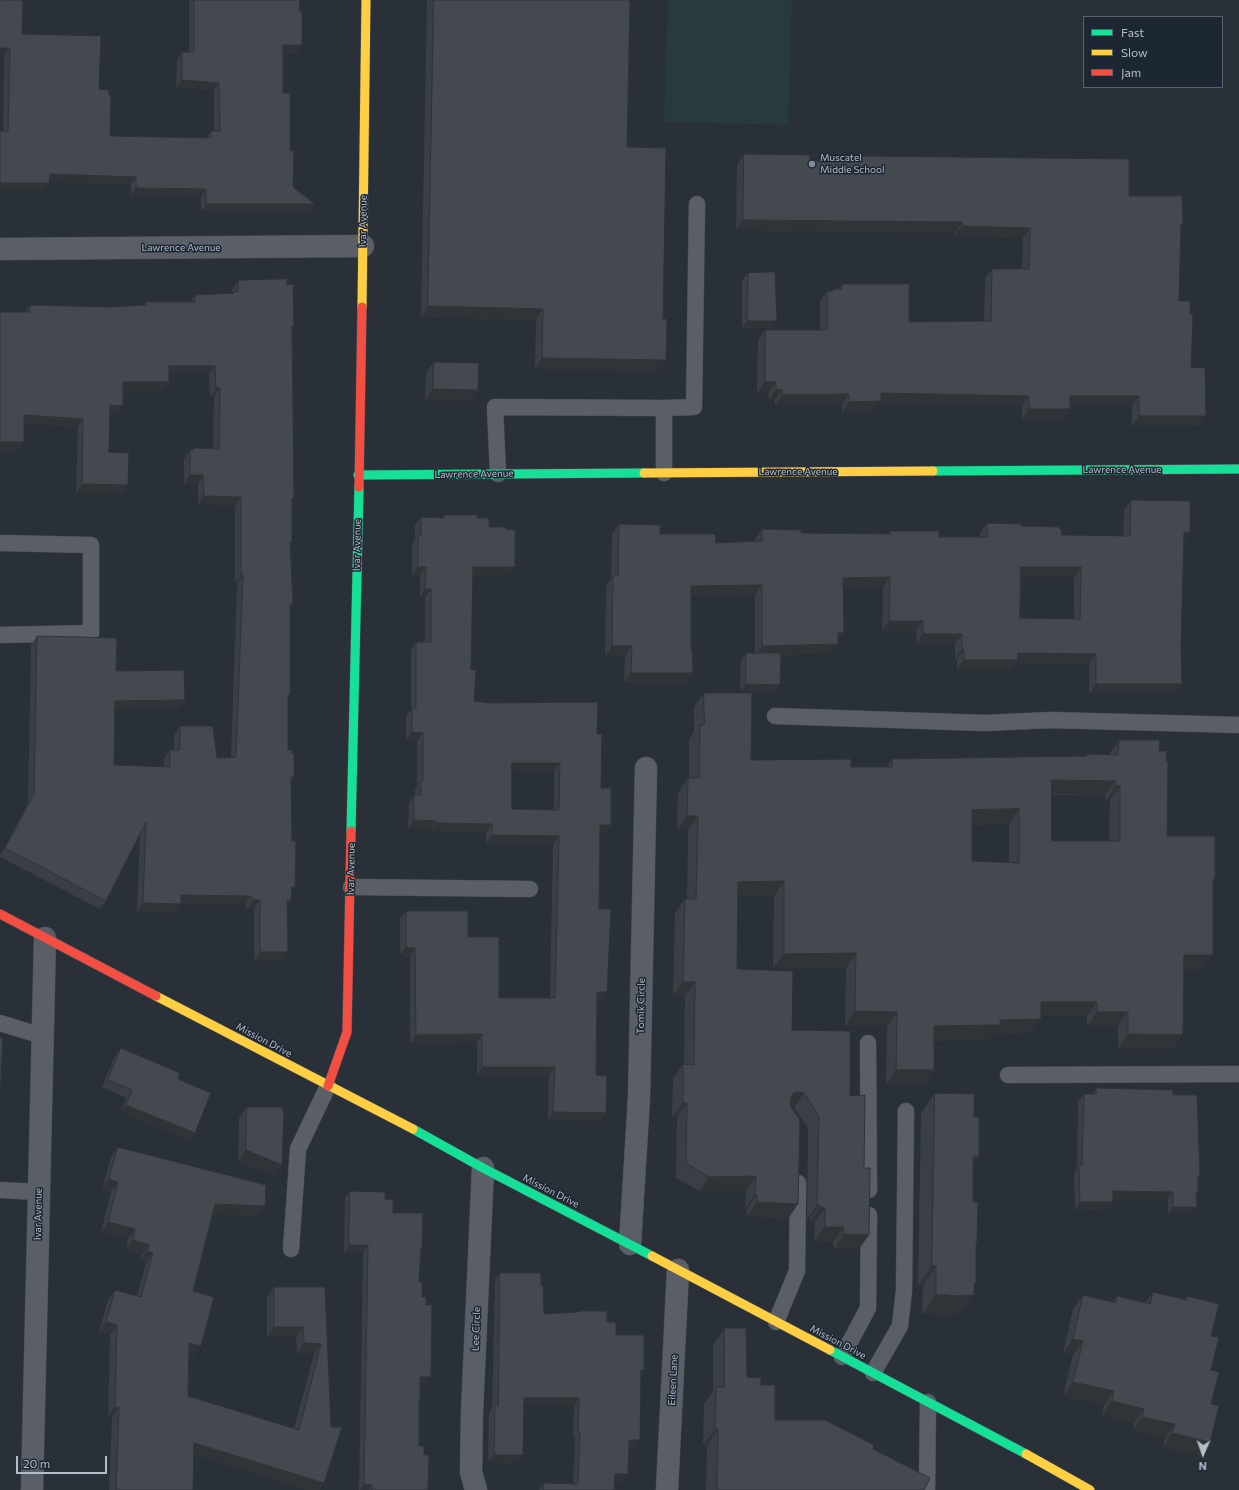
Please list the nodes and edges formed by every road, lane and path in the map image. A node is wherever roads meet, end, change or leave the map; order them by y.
1 (366, 0) edge
2 (697, 204) dead end
3 (363, 246) junction
4 (0, 249) edge
5 (664, 408) junction
6 (1239, 469) edge
7 (664, 473) junction
8 (498, 474) junction
9 (358, 475) junction
10 (0, 543) edge
11 (0, 635) edge
12 (775, 716) dead end
13 (1239, 725) edge
14 (646, 768) dead end
15 (351, 887) junction
16 (530, 889) dead end
17 (0, 914) edge
18 (45, 938) junction
19 (0, 1023) edge
20 (42, 1036) junction
21 (868, 1043) dead end
22 (1239, 1074) edge
23 (1008, 1075) dead end
24 (328, 1086) junction
25 (906, 1111) dead end
26 (483, 1168) junction
27 (798, 1171) edge
28 (0, 1190) edge
29 (38, 1192) junction
30 (630, 1244) junction
31 (291, 1249) dead end
32 (678, 1270) junction
33 (776, 1322) junction
34 (842, 1357) junction
35 (873, 1373) junction
36 (928, 1402) junction
37 (32, 1490) edge
38 (476, 1490) edge
39 (668, 1490) edge
40 (927, 1490) edge
41 (1090, 1490) edge

1 - 3 street, Ivar Avenue
2 - 5 lane
3 - 4 street, Lawrence Avenue
3 - 9 street, Ivar Avenue
5 - 7 lane
5 - 8 lane
6 - 7 street, Lawrence Avenue
7 - 8 street, Lawrence Avenue
8 - 9 street, Lawrence Avenue
9 - 15 street, Ivar Avenue
10 - 11 lane
12 - 13 lane
14 - 30 street, Tomik Circle
15 - 16 lane
15 - 24 street, Ivar Avenue
17 - 18 street, Mission Drive
18 - 20 street, Ivar Avenue
18 - 24 street, Mission Drive
19 - 20 lane
20 - 29 street, Ivar Avenue
21 - 34 lane
22 - 23 lane
24 - 26 street, Mission Drive
24 - 31 lane
25 - 35 lane
26 - 30 street, Mission Drive
26 - 38 street, Lee Circle
27 - 33 lane
28 - 29 lane
29 - 37 street, Ivar Avenue
30 - 32 street, Mission Drive
32 - 33 street, Mission Drive
32 - 39 street, Eileen Lane
33 - 34 street, Mission Drive
34 - 35 street, Mission Drive
35 - 36 street, Mission Drive
36 - 40 lane
36 - 41 street, Mission Drive

